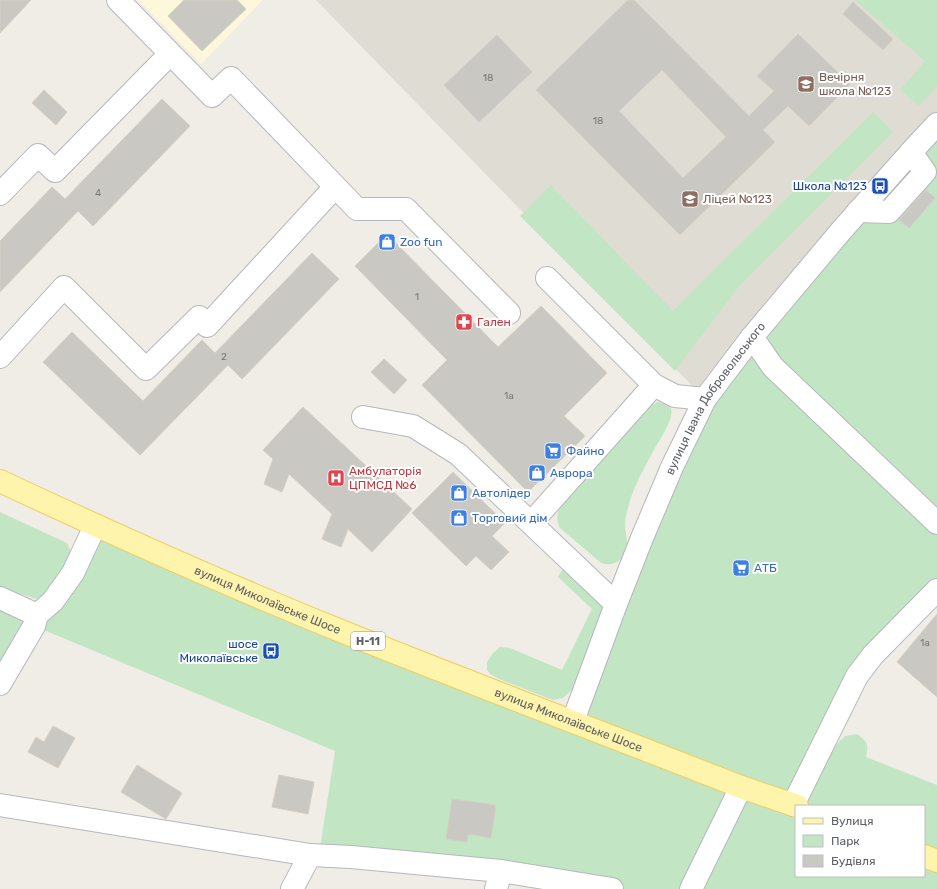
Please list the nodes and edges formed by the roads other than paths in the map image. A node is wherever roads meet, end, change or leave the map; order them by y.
1 (118, 0) edge
2 (170, 54) junction
3 (937, 124) edge
4 (335, 187) junction
5 (0, 194) edge
6 (547, 278) dead end
7 (509, 313) dead end
8 (752, 337) junction
9 (0, 357) edge
10 (654, 385) junction
11 (705, 399) junction
12 (363, 417) dead end
13 (0, 481) edge
14 (531, 523) junction
15 (937, 523) edge
16 (95, 526) junction
17 (937, 590) edge
18 (0, 598) edge
19 (616, 604) junction
20 (37, 615) junction
21 (0, 684) edge
22 (573, 721) junction
23 (741, 787) junction
24 (0, 805) edge
25 (795, 805) edge
26 (310, 855) junction
27 (925, 856) edge
28 (937, 861) edge
29 (498, 880) edge
30 (292, 889) edge
31 (612, 889) edge
32 (691, 889) edge

1 - 2 street
2 - 4 street
2 - 5 street
3 - 8 street, вулиця Івана Добровольського
4 - 7 street
4 - 9 street
6 - 10 street
8 - 11 street, вулиця Івана Добровольського
8 - 15 street
10 - 11 street
10 - 14 street
11 - 19 street, вулиця Івана Добровольського
12 - 14 street
13 - 16 main road, вулиця Миколаївське Шосе / Н-11
14 - 19 street
16 - 20 street
16 - 22 main road, вулиця Миколаївське Шосе / Н-11
17 - 25 street
18 - 20 street
19 - 22 street, вулиця Івана Добровольського
20 - 21 street
22 - 23 main road, вулиця Миколаївське Шосе / Н-11
23 - 25 main road, вулиця Миколаївське Шосе / Н-11
23 - 32 street
24 - 26 street
26 - 29 street
26 - 30 street
27 - 28 main road
29 - 31 street

